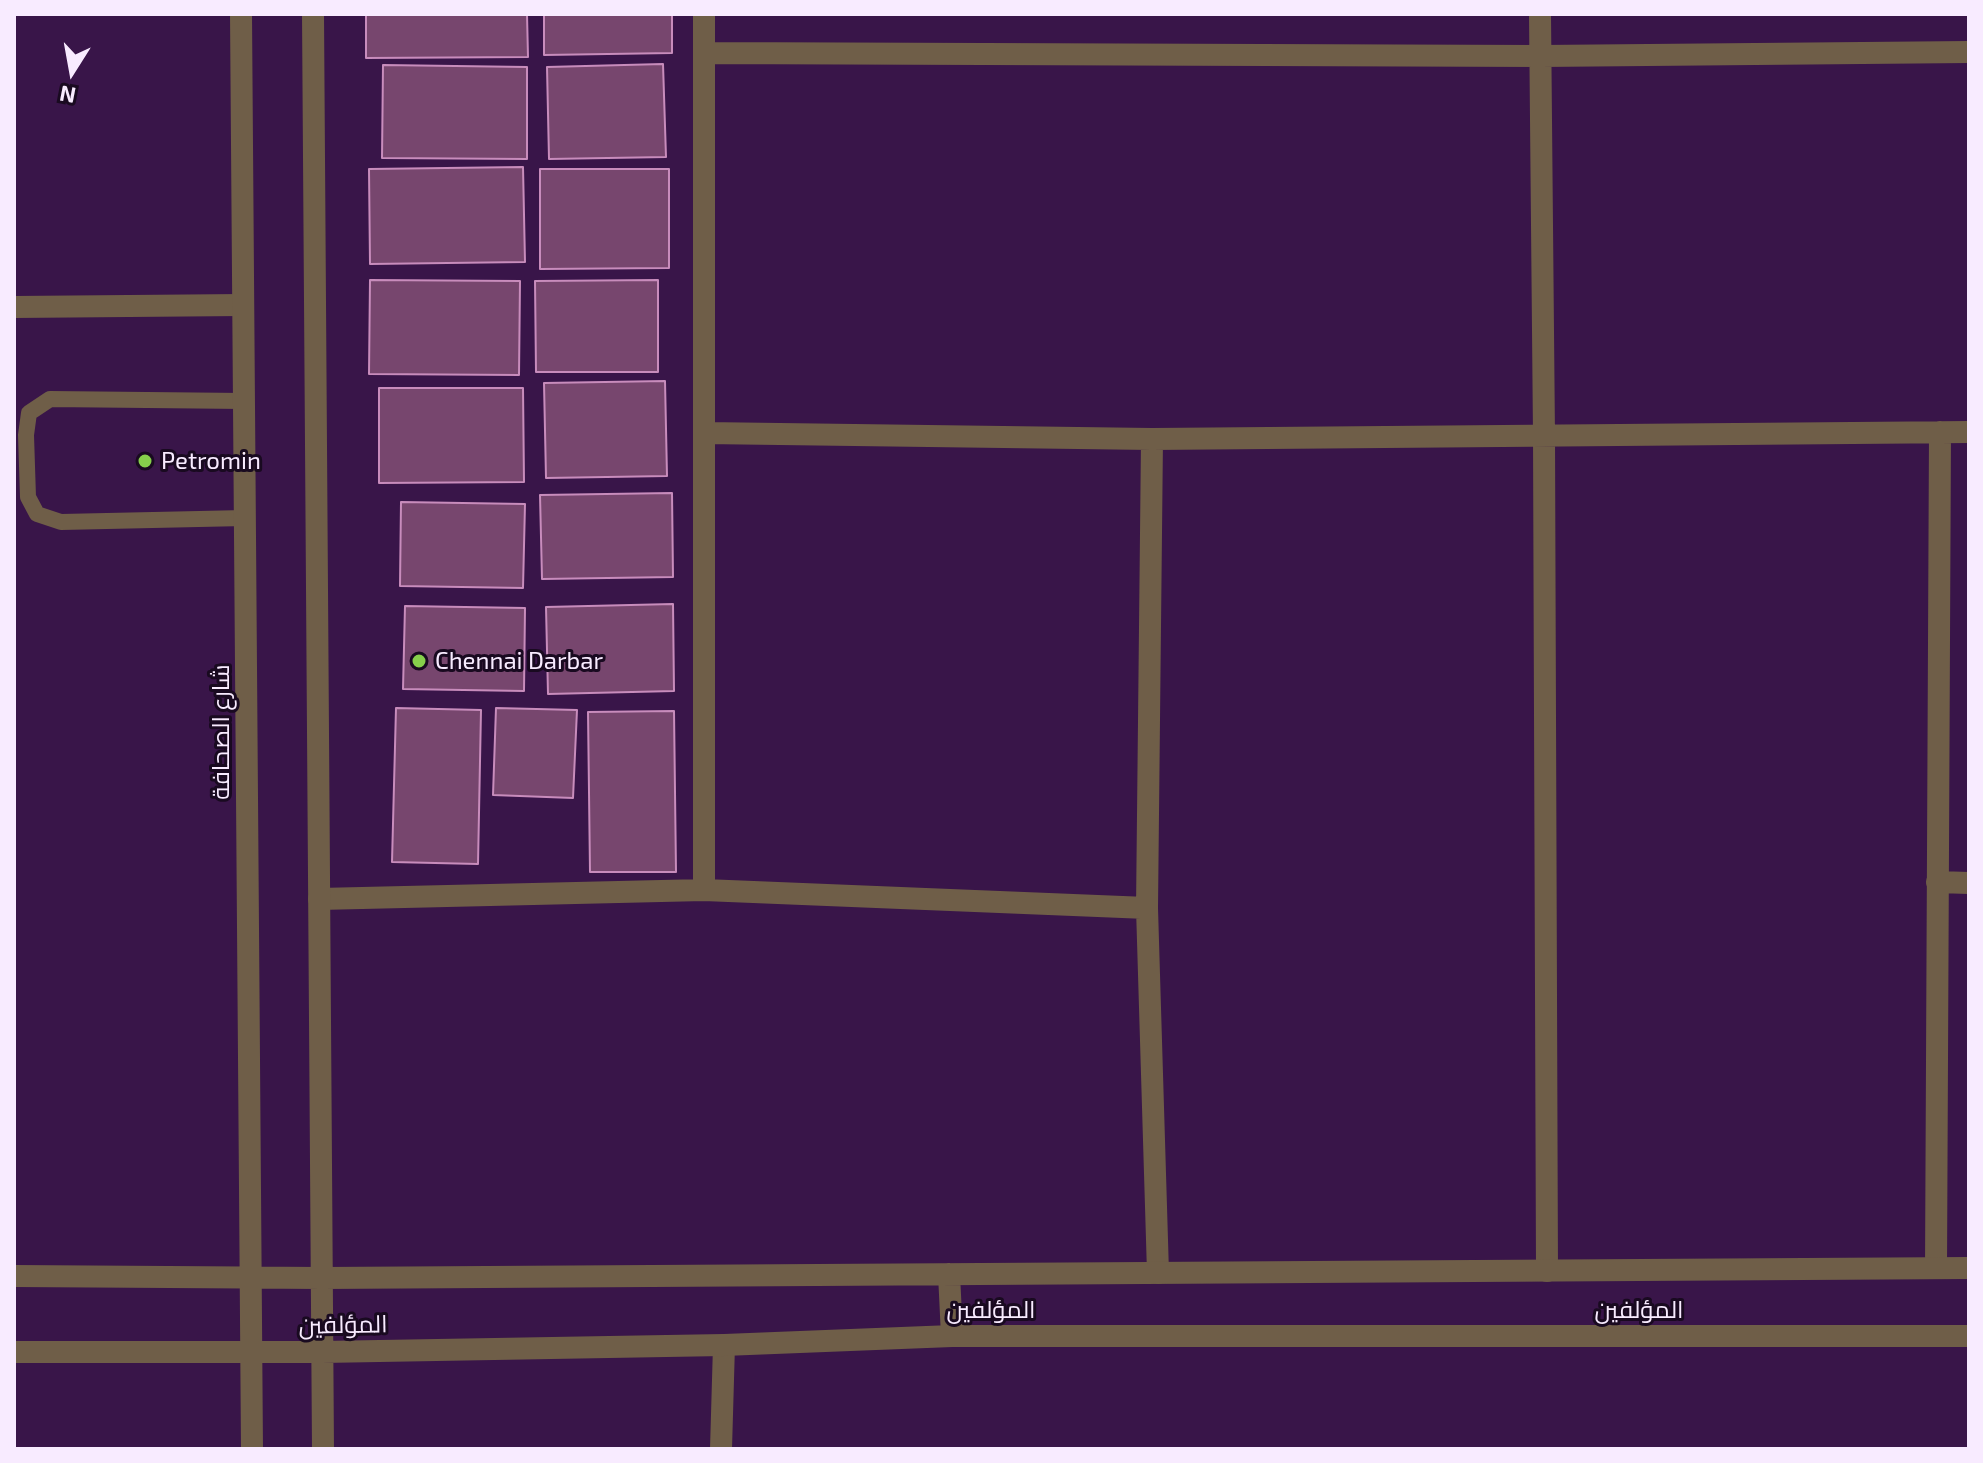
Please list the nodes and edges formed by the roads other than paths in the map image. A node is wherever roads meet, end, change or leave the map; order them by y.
1 (241, 14) edge
2 (313, 14) edge
3 (704, 14) edge
4 (1540, 14) edge
5 (1969, 52) edge
6 (705, 53) junction
7 (1541, 56) junction
8 (243, 305) junction
9 (14, 307) edge
10 (244, 401) junction
11 (1940, 432) junction
12 (1969, 432) edge
13 (705, 433) junction
14 (1544, 436) junction
15 (1152, 439) junction
16 (245, 518) junction
17 (1937, 882) junction
18 (1969, 883) edge
19 (704, 890) junction
20 (319, 899) junction
21 (1147, 908) junction
22 (1936, 1267) junction
23 (1969, 1268) edge
24 (1547, 1271) junction
25 (1158, 1273) junction
26 (949, 1274) junction
27 (14, 1276) edge
28 (251, 1277) junction
29 (322, 1278) junction
30 (952, 1336) junction
31 (1969, 1336) edge
32 (724, 1345) junction
33 (14, 1352) edge
34 (251, 1352) junction
35 (322, 1352) junction
36 (252, 1449) edge
37 (323, 1449) edge
38 (721, 1449) edge

1 - 8 street, شارع الصحافة
2 - 20 street
3 - 6 street
4 - 7 street
5 - 7 street
6 - 7 street
6 - 13 street
7 - 14 street
8 - 9 street
8 - 10 street, شارع الصحافة
10 - 16 street, شارع الصحافة
10 - 16 lane
11 - 12 street
11 - 14 street
11 - 17 street
13 - 15 street
13 - 19 street
14 - 15 street
14 - 24 street
15 - 21 street
16 - 28 street, شارع الصحافة
17 - 18 street
17 - 22 street
19 - 20 street
19 - 21 street
20 - 29 street
21 - 25 street
22 - 23 street, المؤلفين
22 - 24 street, المؤلفين
24 - 25 street, المؤلفين
25 - 26 street, المؤلفين
26 - 29 street, المؤلفين
26 - 30 street
27 - 28 street, المؤلفين
28 - 29 street, المؤلفين
28 - 34 street, شارع الصحافة
29 - 35 street
30 - 31 street, المؤلفين
30 - 32 street, المؤلفين
32 - 35 street, المؤلفين
32 - 38 street
33 - 34 street, المؤلفين
34 - 35 street, المؤلفين
34 - 36 street, شارع الصحافة
35 - 37 street

